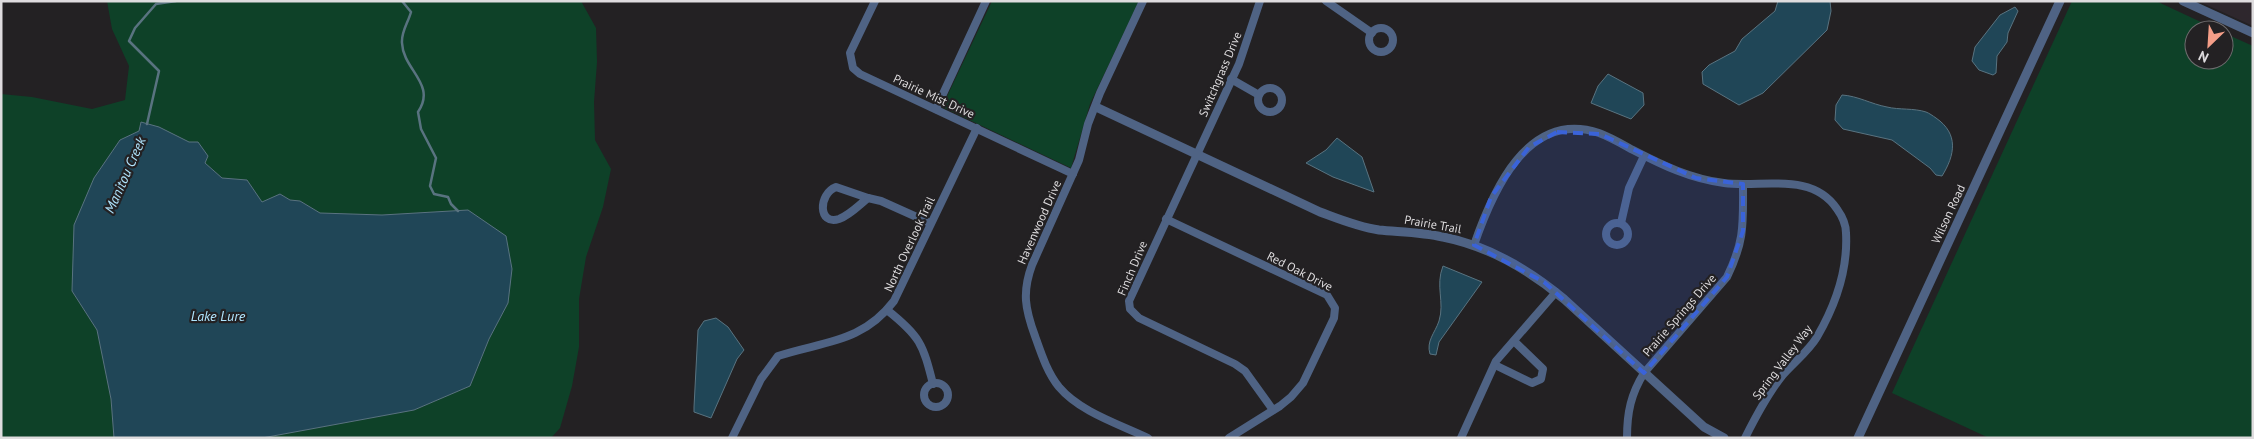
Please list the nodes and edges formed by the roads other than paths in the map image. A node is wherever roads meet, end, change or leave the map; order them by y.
1 (875, 1) edge
2 (986, 1) edge
3 (1143, 1) edge
4 (1260, 1) edge
5 (1326, 1) edge
6 (2060, 1) edge
7 (2183, 1) edge
8 (1372, 33) dead end
9 (2253, 33) edge
10 (1232, 79) junction
11 (1259, 95) dead end
12 (1096, 107) junction
13 (936, 109) junction
14 (977, 128) junction
15 (1196, 154) junction
16 (1644, 156) junction
17 (1073, 174) junction
18 (1743, 184) junction
19 (868, 198) junction
20 (1166, 219) junction
21 (930, 223) junction
22 (1620, 223) dead end
23 (1474, 245) junction
24 (1556, 292) junction
25 (887, 310) junction
26 (1514, 341) junction
27 (1495, 365) junction
28 (1644, 372) junction
29 (934, 384) dead end
30 (1274, 410) junction
31 (732, 438) edge
32 (1148, 438) edge
33 (1229, 438) edge
34 (1461, 438) edge
35 (1628, 438) edge
36 (1724, 438) edge
37 (1745, 438) edge
38 (1858, 438) edge

1 - 13 street, Prairie Mist Drive
2 - 13 street
3 - 12 street, Havenwood Drive
4 - 10 street, Switchgrass Drive
5 - 8 street
6 - 38 street, Wilson Road
7 - 9 street
10 - 11 street
10 - 15 street, Switchgrass Drive
12 - 15 street, Prairie Trail
12 - 17 street, Havenwood Drive
13 - 14 street, Prairie Mist Drive
14 - 17 street, Prairie Mist Drive
14 - 21 street, North Overlook Trail
15 - 20 street, Finch Drive
15 - 23 street, Prairie Trail
16 - 18 street, Spring Valley Way
16 - 22 street
16 - 23 street, Spring Valley Way
17 - 32 street, Havenwood Drive
18 - 28 street, Prairie Springs Drive
18 - 37 street, Spring Valley Way
19 - 19 street
19 - 21 street
20 - 30 street, Finch Drive
20 - 30 street, Red Oak Drive
21 - 25 street, North Overlook Trail
23 - 24 street, Prairie Trail
24 - 26 street
24 - 28 street, Prairie Trail
25 - 29 street
25 - 31 street, North Overlook Trail
26 - 27 street
26 - 27 street
27 - 34 street
28 - 35 street, Prairie Springs Drive
28 - 36 street, Prairie Trail
30 - 33 street

